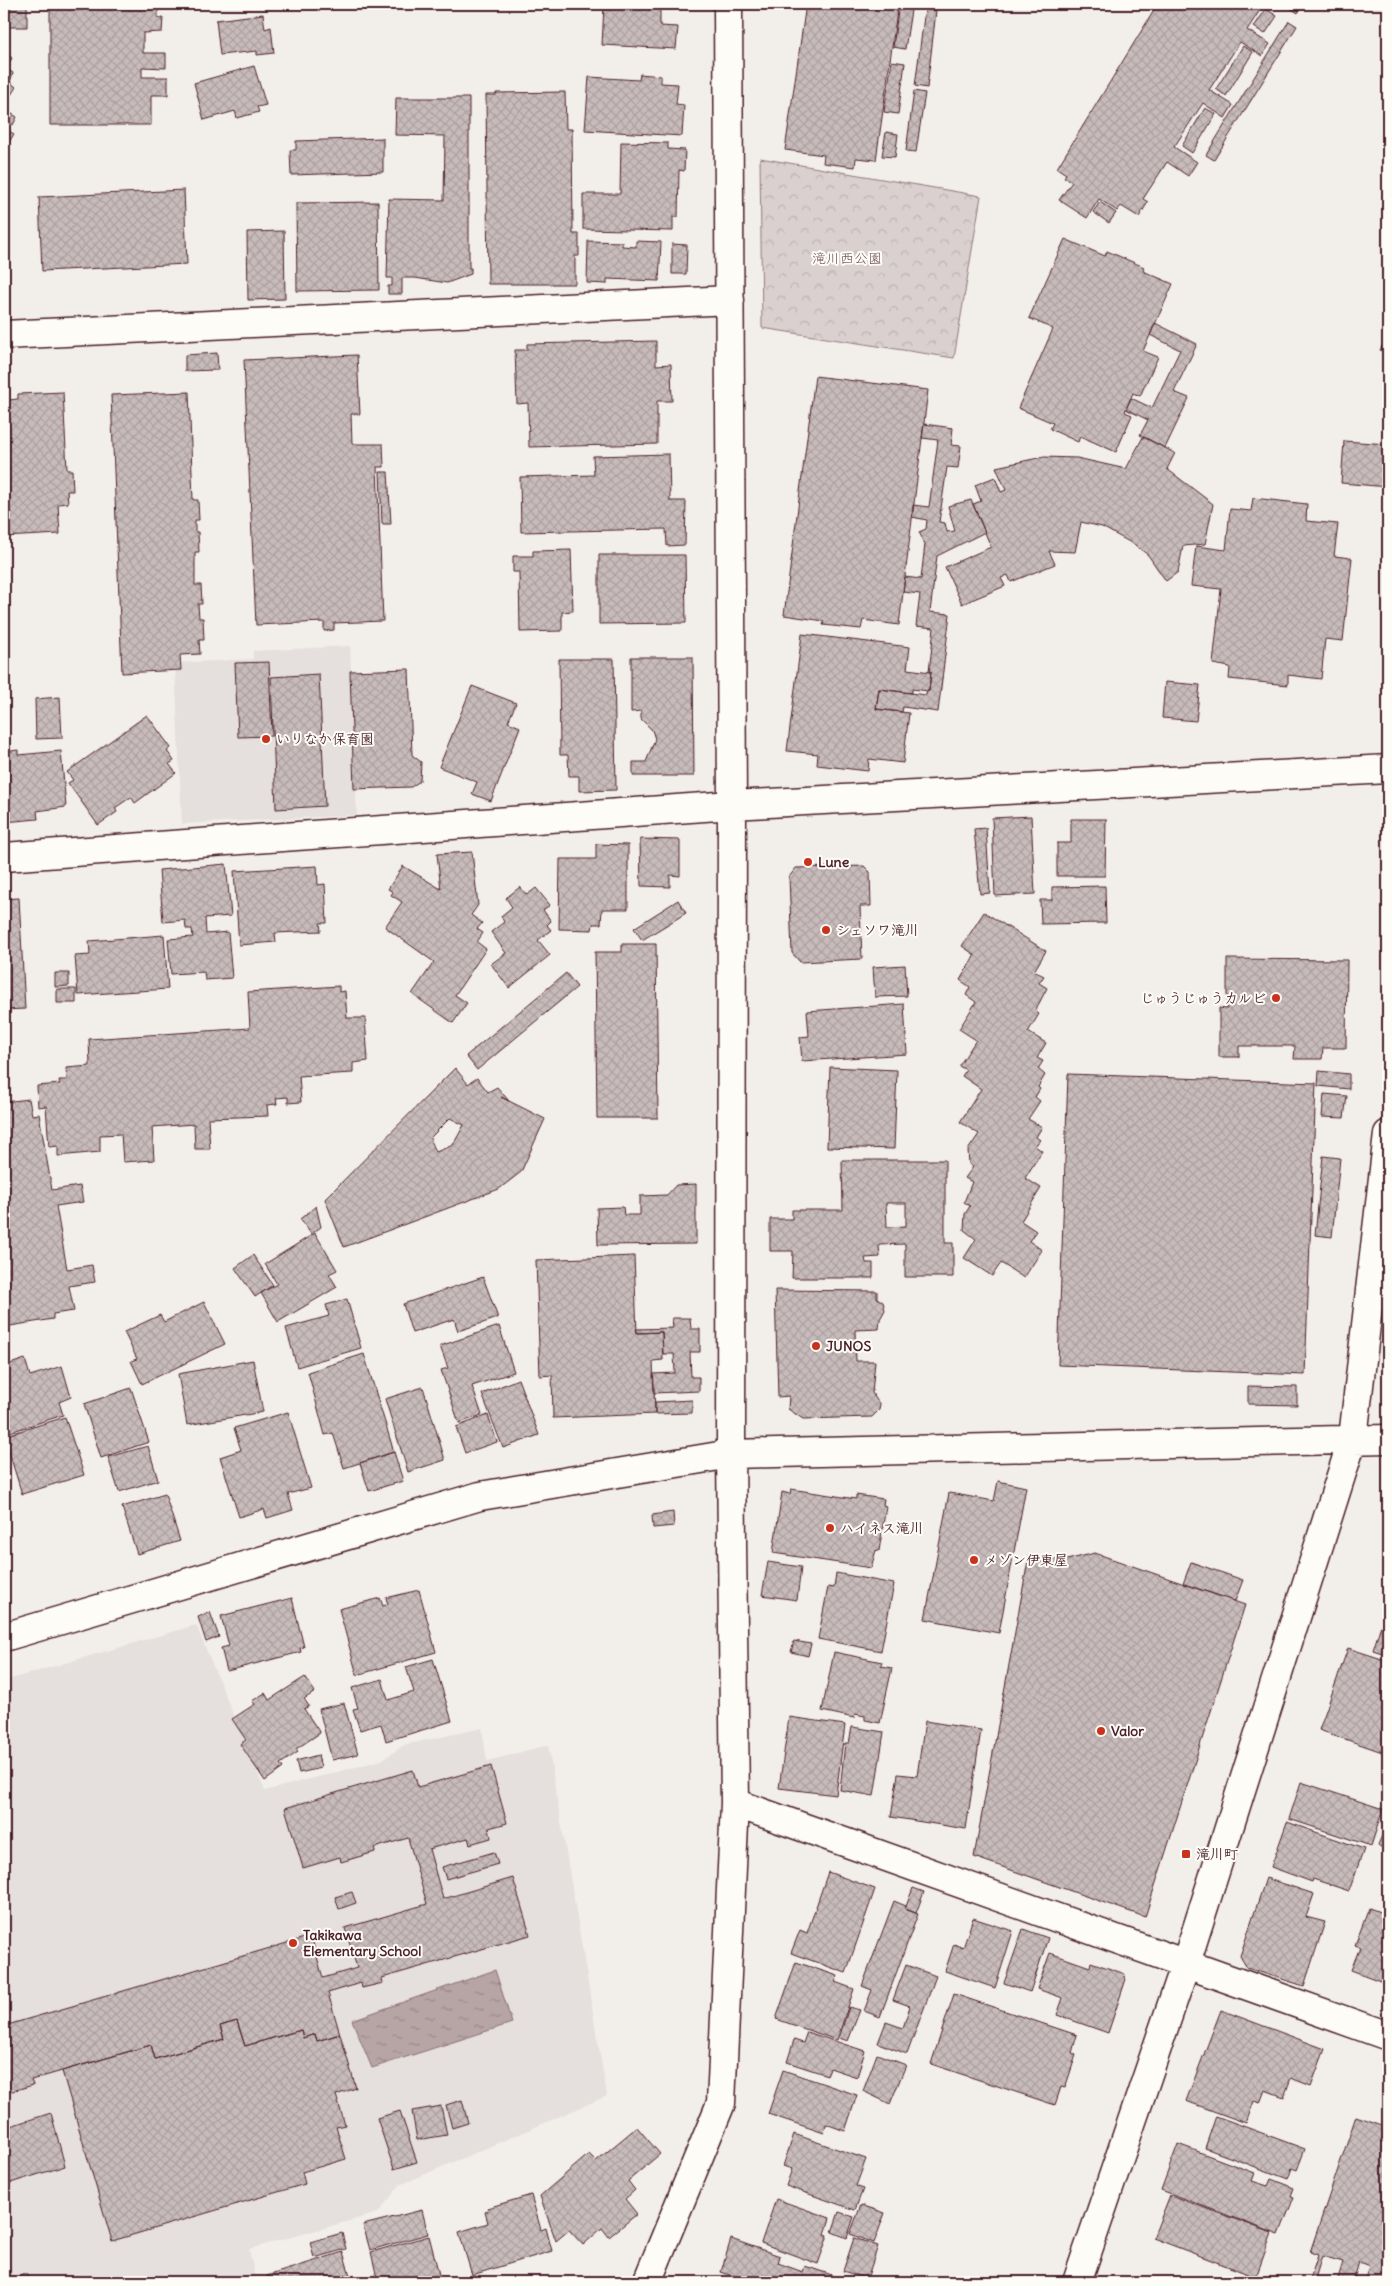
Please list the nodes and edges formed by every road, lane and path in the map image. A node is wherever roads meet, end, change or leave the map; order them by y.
1 (728, 4) edge
2 (730, 300) junction
3 (4, 335) edge
4 (1388, 769) edge
5 (732, 806) junction
6 (4, 857) edge
7 (1388, 1134) edge
8 (1353, 1438) junction
9 (1388, 1439) edge
10 (731, 1454) junction
11 (4, 1637) edge
12 (735, 1804) junction
13 (1186, 1963) junction
14 (1388, 2036) edge
15 (647, 2282) edge
16 (1077, 2282) edge

1 - 2 street
2 - 3 street
2 - 5 street
4 - 5 street
5 - 6 street
5 - 10 street
7 - 8 street
8 - 9 street
8 - 10 street
8 - 13 street
10 - 11 street
10 - 12 street
12 - 13 street
12 - 15 street
13 - 14 street
13 - 16 street

